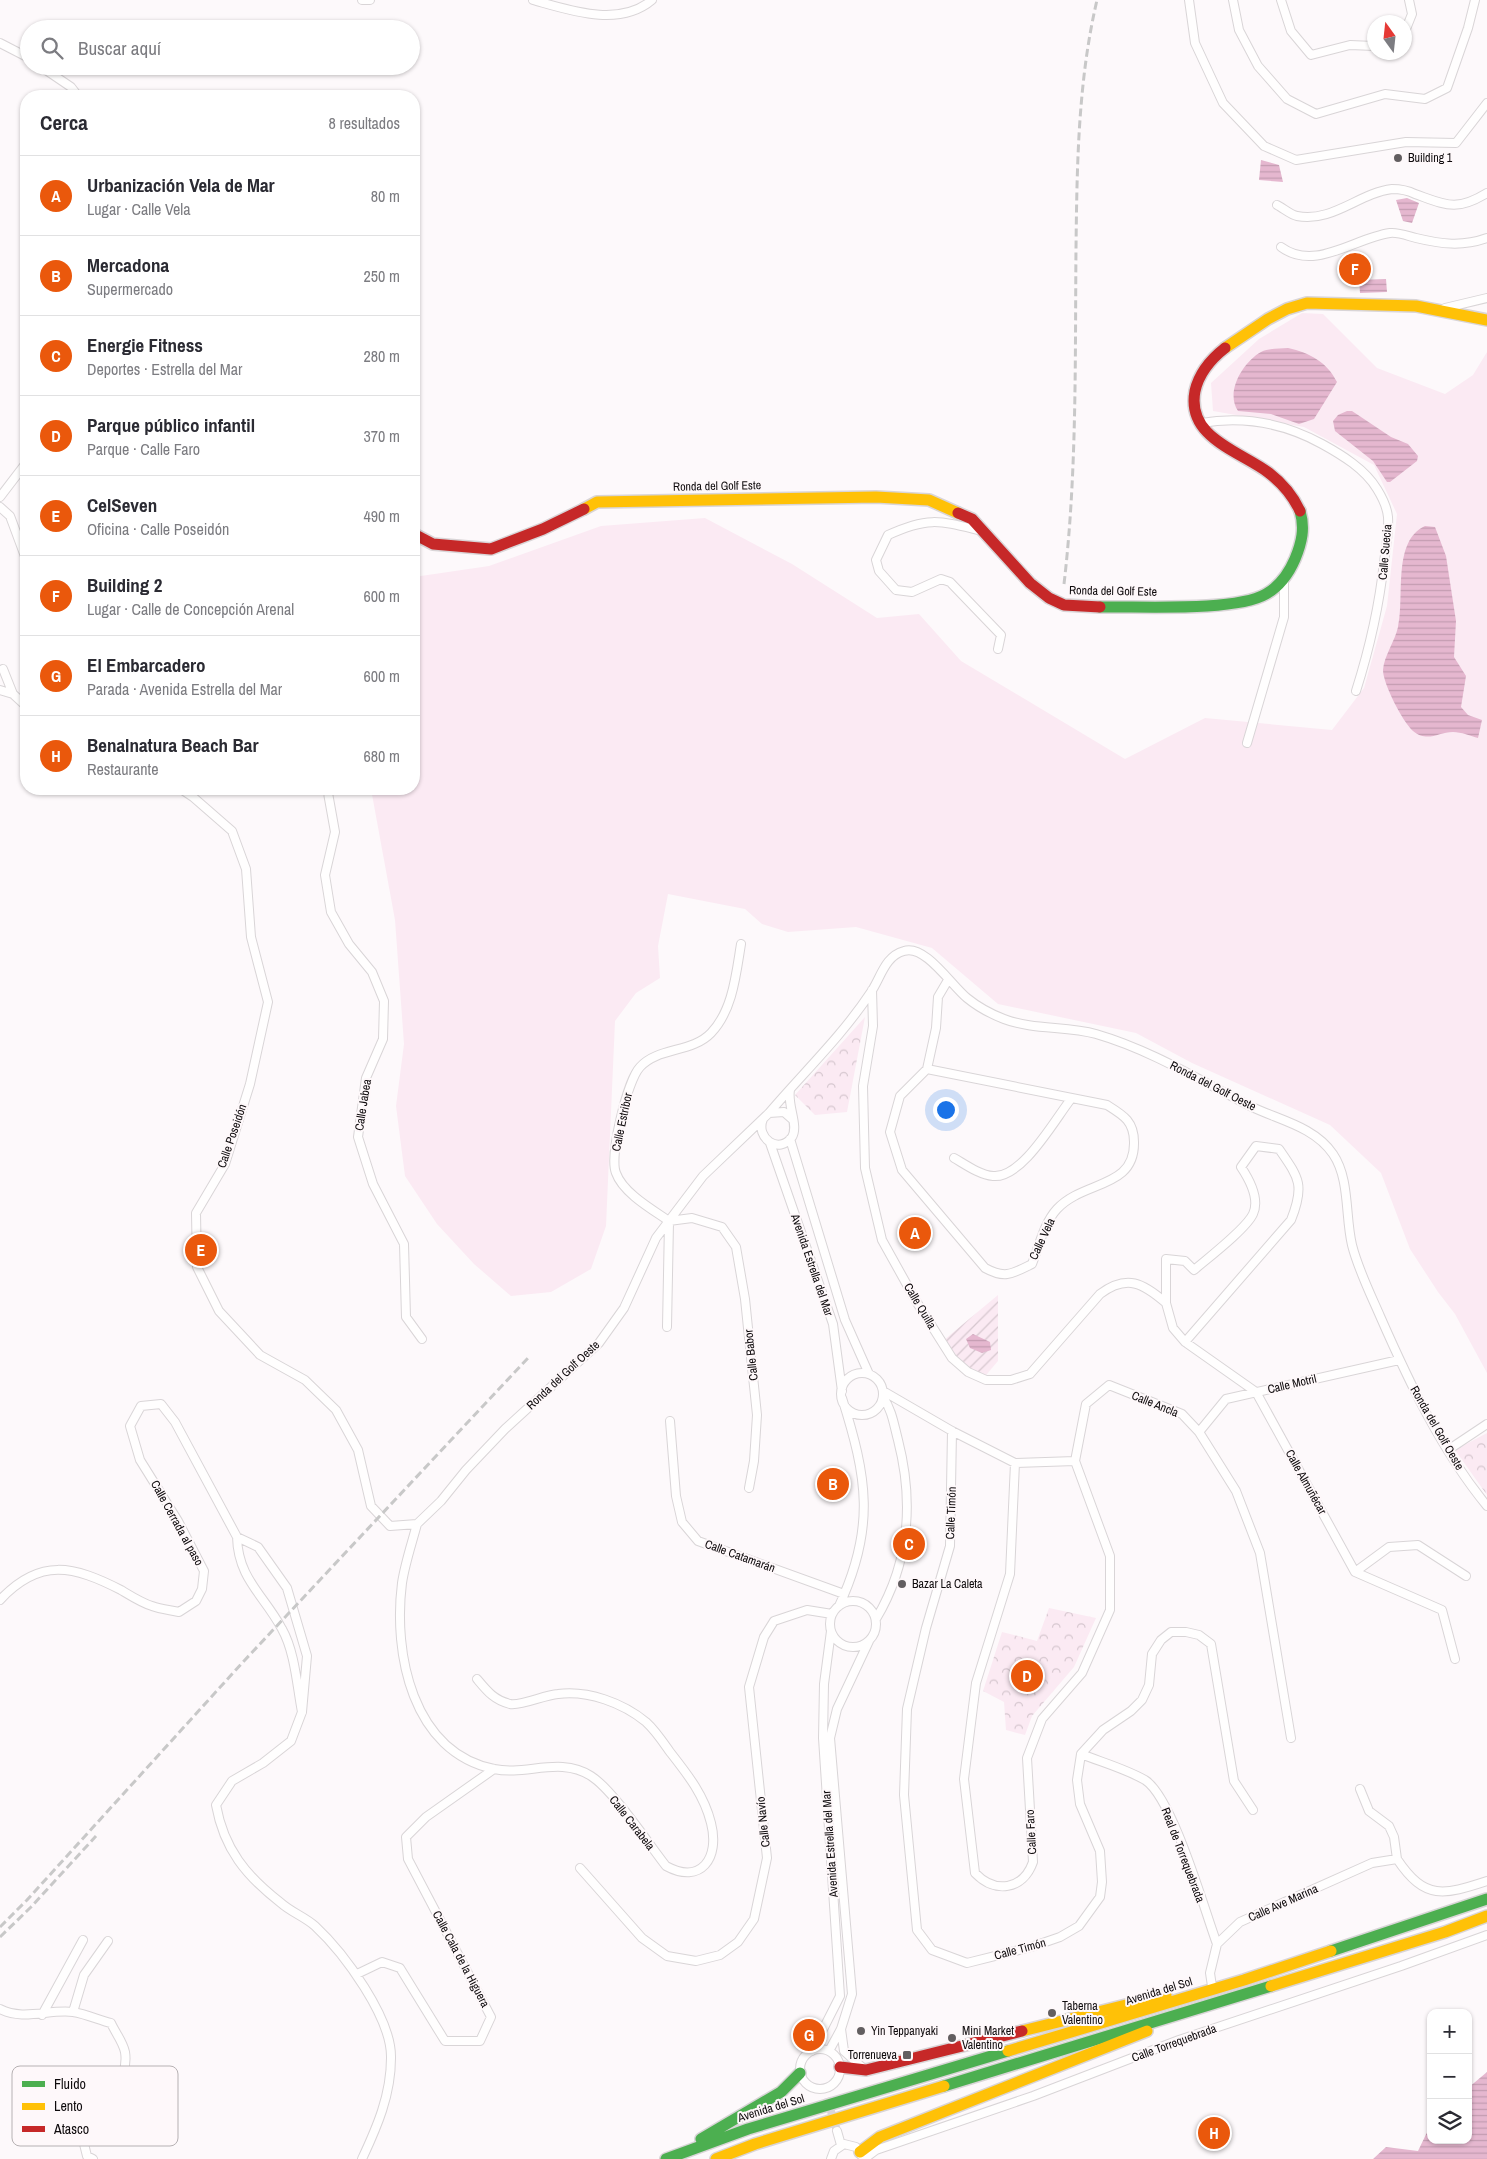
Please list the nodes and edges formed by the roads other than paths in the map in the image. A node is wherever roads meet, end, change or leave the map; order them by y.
1 (362, 0) edge
2 (370, 0) edge
3 (533, 0) edge
4 (652, 0) edge
5 (1188, 0) edge
6 (1233, 0) edge
7 (1281, 0) edge
8 (1408, 0) edge
9 (1476, 0) edge
10 (1412, 15) edge
11 (0, 43) edge
12 (1367, 46) edge
13 (20, 53) edge
14 (53, 75) edge
15 (73, 90) edge
16 (1487, 104) edge
17 (1487, 194) edge
18 (1277, 205) dead end
19 (1487, 238) edge
20 (1281, 247) dead end
21 (1487, 298) edge
22 (1441, 309) junction
23 (1487, 320) edge
24 (1201, 423) junction
25 (20, 471) edge
26 (0, 497) edge
27 (0, 507) edge
28 (984, 532) junction
29 (420, 537) edge
30 (20, 543) edge
31 (1284, 580) junction
32 (998, 649) dead end
33 (2, 667) edge
34 (0, 683) edge
35 (0, 690) edge
36 (1356, 691) dead end
37 (13, 694) junction
38 (20, 700) edge
39 (1247, 743) dead end
40 (191, 795) edge
41 (328, 795) edge
42 (741, 944) dead end
43 (948, 980) junction
44 (872, 990) junction
45 (926, 1068) junction
46 (790, 1088) junction
47 (1071, 1099) junction
48 (767, 1115) junction
49 (792, 1119) junction
50 (762, 1136) junction
51 (790, 1139) junction
52 (741, 1140) junction
53 (770, 1143) junction
54 (954, 1158) dead end
55 (669, 1221) junction
56 (1166, 1303) junction
57 (667, 1327) dead end
58 (422, 1339) dead end
59 (1184, 1342) junction
60 (1399, 1360) junction
61 (869, 1374) junction
62 (1256, 1392) junction
63 (842, 1394) junction
64 (883, 1394) junction
65 (670, 1421) dead end
66 (1487, 1424) edge
67 (952, 1431) junction
68 (1200, 1432) junction
69 (1448, 1450) junction
70 (1075, 1461) junction
71 (1015, 1463) junction
72 (749, 1488) dead end
73 (1487, 1506) edge
74 (417, 1524) junction
75 (237, 1537) junction
76 (1355, 1572) junction
77 (1466, 1576) dead end
78 (844, 1594) junction
79 (0, 1600) edge
80 (839, 1606) junction
81 (832, 1614) junction
82 (876, 1619) junction
83 (831, 1631) junction
84 (869, 1641) junction
85 (1456, 1658) dead end
86 (477, 1679) dead end
87 (302, 1712) junction
88 (1291, 1738) dead end
89 (1081, 1754) junction
90 (494, 1769) junction
91 (1360, 1789) dead end
92 (1253, 1810) dead end
93 (1397, 1858) junction
94 (580, 1868) dead end
95 (1487, 1881) edge
96 (1487, 1899) edge
97 (1487, 1916) edge
98 (1487, 1935) edge
99 (83, 1940) dead end
100 (108, 1941) dead end
101 (1217, 1944) junction
102 (357, 1974) junction
103 (1244, 1980) junction
104 (1212, 1986) junction
105 (1208, 2004) junction
106 (0, 2009) edge
107 (73, 2012) junction
108 (42, 2015) junction
109 (841, 2029) junction
110 (812, 2051) junction
111 (829, 2051) junction
112 (125, 2066) edge
113 (840, 2067) junction
114 (866, 2070) junction
115 (800, 2073) junction
116 (824, 2088) junction
117 (827, 2098) tunnel mouth
118 (837, 2131) tunnel mouth
119 (841, 2145) junction
120 (84, 2146) edge
121 (677, 2153) junction
122 (862, 2157) edge
123 (93, 2159) edge
124 (362, 2159) edge
125 (666, 2159) edge
126 (716, 2159) edge
127 (831, 2159) edge

1 - 2 street
3 - 4 street
5 - 16 street
6 - 9 street
7 - 12 street
8 - 10 street
11 - 13 street
14 - 15 street
17 - 18 street
19 - 20 street
21 - 22 street
22 - 23 main road
22 - 24 main road
24 - 31 main road, Ronda del Golf Este
24 - 36 street, Calle Suecia
25 - 26 street
27 - 30 street
28 - 29 main road, Ronda del Golf Este
28 - 31 main road, Ronda del Golf Este
28 - 32 street
31 - 39 street
33 - 34 street
33 - 37 street
35 - 37 street
37 - 38 street
40 - 74 street, Calle Poseidón
41 - 58 street, Calle Jabea
42 - 55 street, Calle Estribor
43 - 44 street, Ronda del Golf Oeste
43 - 45 street, Calle Vela
43 - 60 street, Ronda del Golf Oeste
44 - 46 street, Ronda del Golf Oeste
44 - 56 street, Calle Quilla
45 - 47 street, Calle Vela
45 - 47 street, Calle Vela
46 - 48 street, Ronda del Golf Oeste
46 - 49 street
47 - 54 street
48 - 49 street
48 - 50 street
48 - 52 street, Ronda del Golf Oeste
49 - 51 street
50 - 52 street
50 - 53 street
51 - 53 street
51 - 61 street, Avenida Estrella del Mar
52 - 55 street, Ronda del Golf Oeste
53 - 63 street, Avenida Estrella del Mar
55 - 57 street
55 - 72 street, Calle Babor
55 - 74 street, Ronda del Golf Oeste
56 - 59 street
56 - 59 street
59 - 62 street
60 - 62 street, Calle Motril
60 - 69 street, Ronda del Golf Oeste
61 - 63 street
61 - 64 street
62 - 68 street, Calle Motril
62 - 76 street, Calle Almuñécar
63 - 64 street
63 - 78 street, Avenida Estrella del Mar
64 - 67 street
64 - 82 street
65 - 78 street, Calle Catamarán
66 - 69 street
67 - 71 street
67 - 89 street, Calle Timón
68 - 70 street, Calle Ancla
68 - 88 street, Calle Ancla
69 - 73 street, Ronda del Golf Oeste
70 - 71 street
70 - 71 street, Calle Faro
74 - 90 street, Calle Carabela
75 - 79 street, Calle Cerrada al paso
75 - 87 street, Calle Cerrada al paso
75 - 87 street
76 - 77 street
76 - 85 street
78 - 80 street, Avenida Estrella del Mar
80 - 81 street
80 - 82 street
81 - 83 street
81 - 94 street, Calle Navío
82 - 84 street
83 - 84 street
83 - 110 street, Avenida Estrella del Mar
84 - 109 street, Avenida Estrella del Mar
86 - 90 street, Calle Carabela
87 - 102 street
89 - 92 street
89 - 101 street, Real de Torrequebrada
90 - 102 street, Calle Cala de la Higuera
91 - 93 street
93 - 95 street
93 - 101 street, Calle Ave Marina
96 - 103 main road, Avenida del Sol
97 - 105 main road
98 - 122 street, Calle Torrequebrada
99 - 108 street
100 - 107 street
101 - 104 street
102 - 124 street
103 - 104 main road
103 - 121 main road, Avenida del Sol
104 - 114 main road
105 - 122 main road
105 - 126 main road
106 - 108 street
107 - 108 street
107 - 112 street
109 - 111 street, Avenida Estrella del Mar
109 - 114 street, Avenida Estrella del Mar
110 - 111 street
110 - 115 street
111 - 113 street
113 - 114 main road
113 - 116 street
115 - 116 street
115 - 121 main road
116 - 117 street
118 - 119 street
119 - 122 street
119 - 127 street
120 - 123 street
121 - 125 main road, Avenida del Sol

